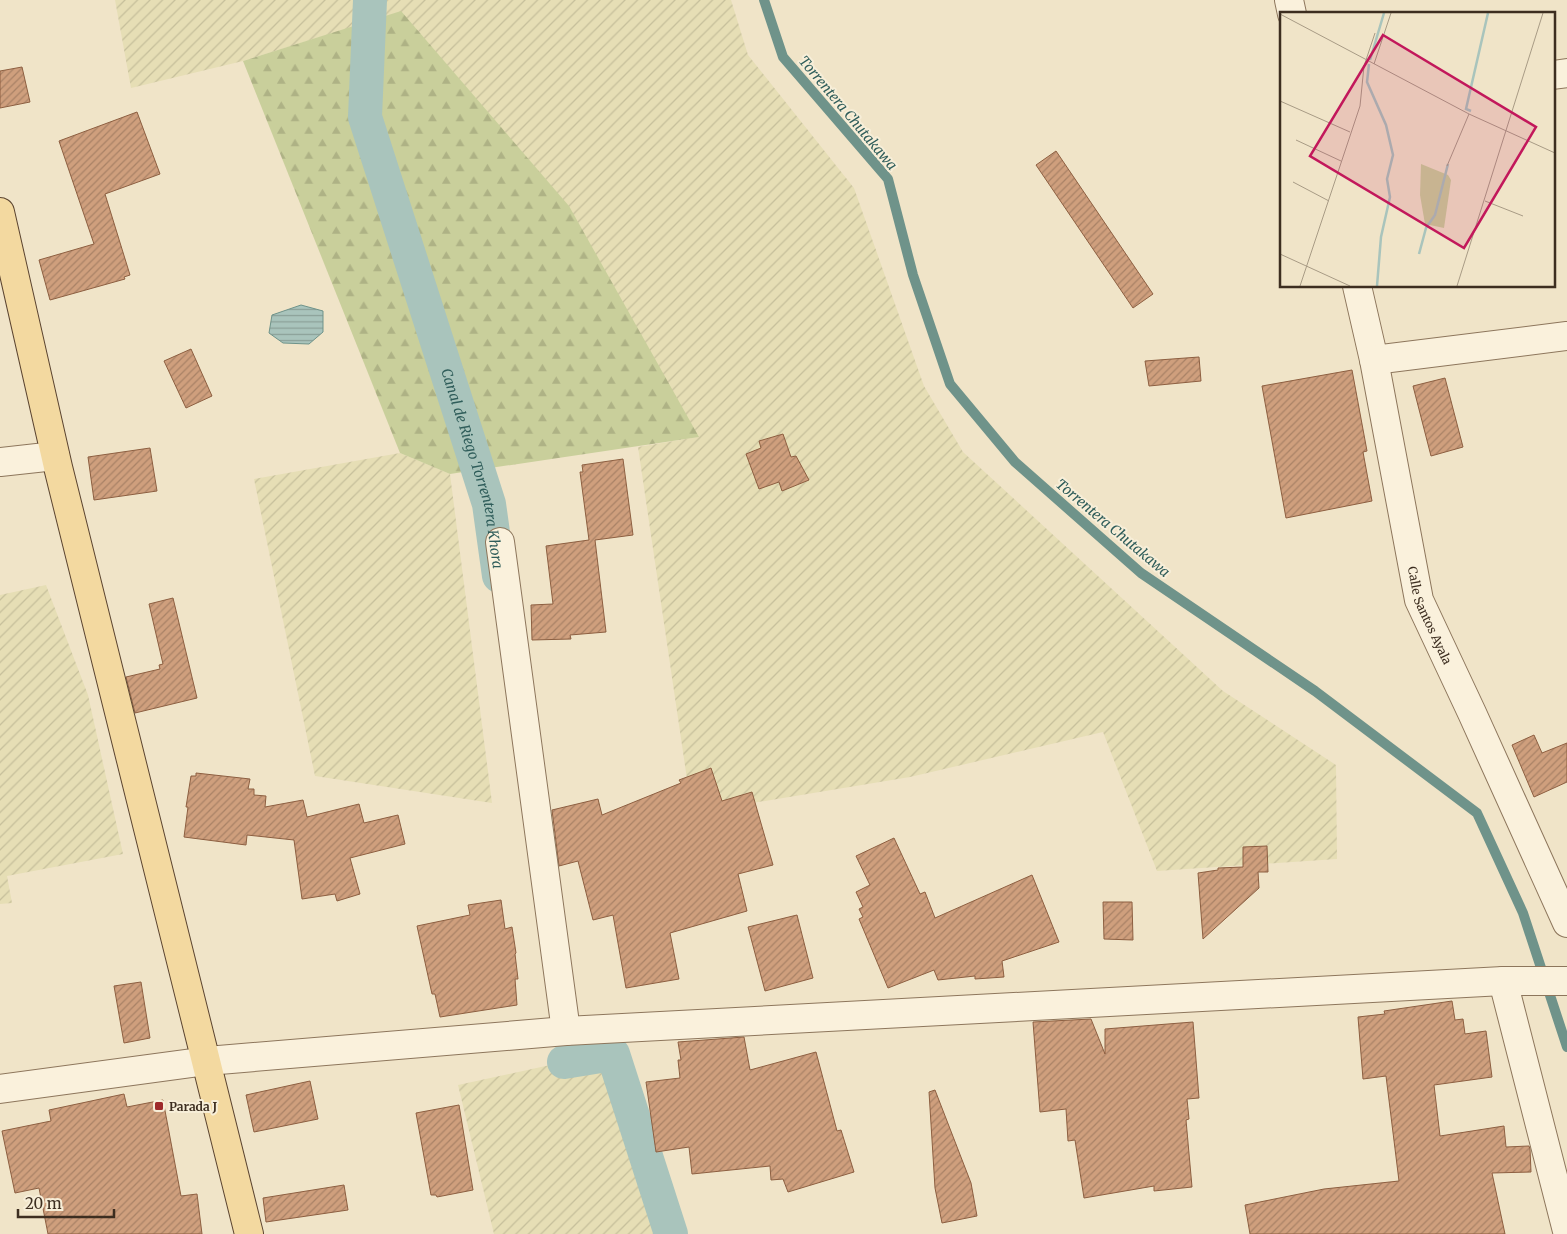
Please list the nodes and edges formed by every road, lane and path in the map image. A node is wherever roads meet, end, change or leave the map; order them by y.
1 (1567, 73) edge
2 (1554, 75) edge
3 (0, 212) edge
4 (1357, 288) edge
5 (1567, 336) edge
6 (1374, 360) junction
7 (55, 456) junction
8 (0, 462) edge
9 (500, 542) dead end
10 (1567, 923) edge
11 (1514, 981) junction
12 (1562, 981) edge
13 (566, 1031) junction
14 (207, 1061) junction
15 (0, 1089) edge
16 (1567, 1231) edge
17 (249, 1234) edge

1 - 2 street
3 - 7 main road
4 - 6 street, Calle Santos Ayala
5 - 6 street
6 - 10 street, Calle Santos Ayala
7 - 8 street
7 - 14 main road
9 - 13 street
11 - 12 street
11 - 13 street
11 - 16 street
13 - 14 street
14 - 15 street
14 - 17 main road

